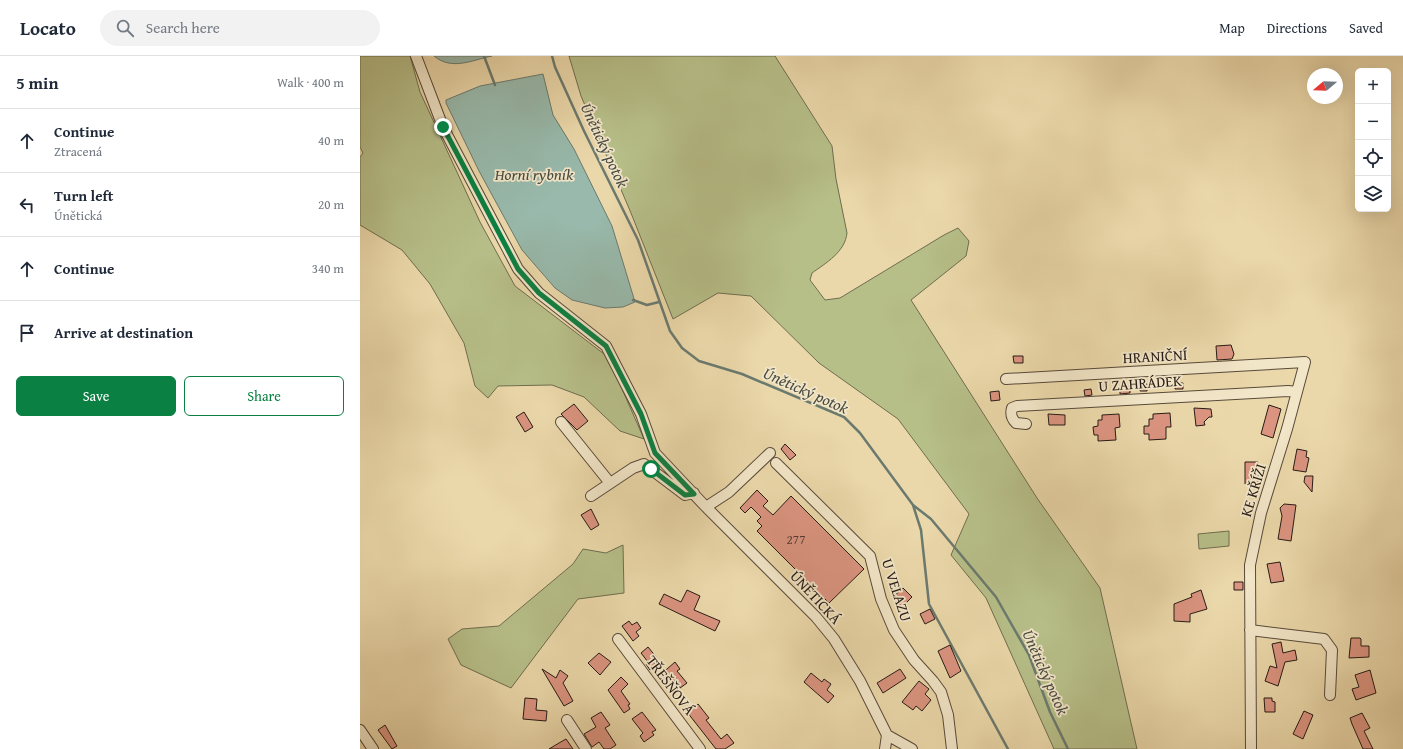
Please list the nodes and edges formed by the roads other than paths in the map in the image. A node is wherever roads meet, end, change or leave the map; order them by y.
1 (416, 56) edge
2 (1305, 362) joint
3 (1006, 380) dead end
4 (1297, 392) junction
5 (561, 422) dead end
6 (1026, 424) dead end
7 (770, 453) dead end
8 (776, 463) dead end
9 (610, 483) junction
10 (694, 494) junction
11 (591, 496) dead end
12 (706, 507) junction
13 (1250, 630) junction
14 (618, 639) dead end
15 (1330, 695) dead end
16 (567, 720) dead end
17 (360, 730) edge
18 (887, 735) junction
19 (373, 749) edge
20 (586, 749) edge
21 (700, 749) edge
22 (885, 749) edge
23 (912, 749) edge
24 (952, 749) edge
25 (1251, 749) edge

1 - 10 street, ÚNĚTICKÁ
2 - 3 street, HRANIČNÍ
2 - 4 street, KE KŘÍŽI
4 - 6 street, U ZAHRÁDEK
4 - 13 street, KE KŘÍŽI
5 - 9 street
7 - 12 street
8 - 24 street, U VELAZU
9 - 10 street
9 - 11 street
10 - 12 street, ÚNĚTICKÁ
12 - 18 street, ÚNĚTICKÁ
13 - 15 street
13 - 25 street, KE KŘÍŽI
14 - 21 street, TŘEŠŇOVÁ
16 - 20 street
17 - 19 street
18 - 22 street
18 - 23 street

